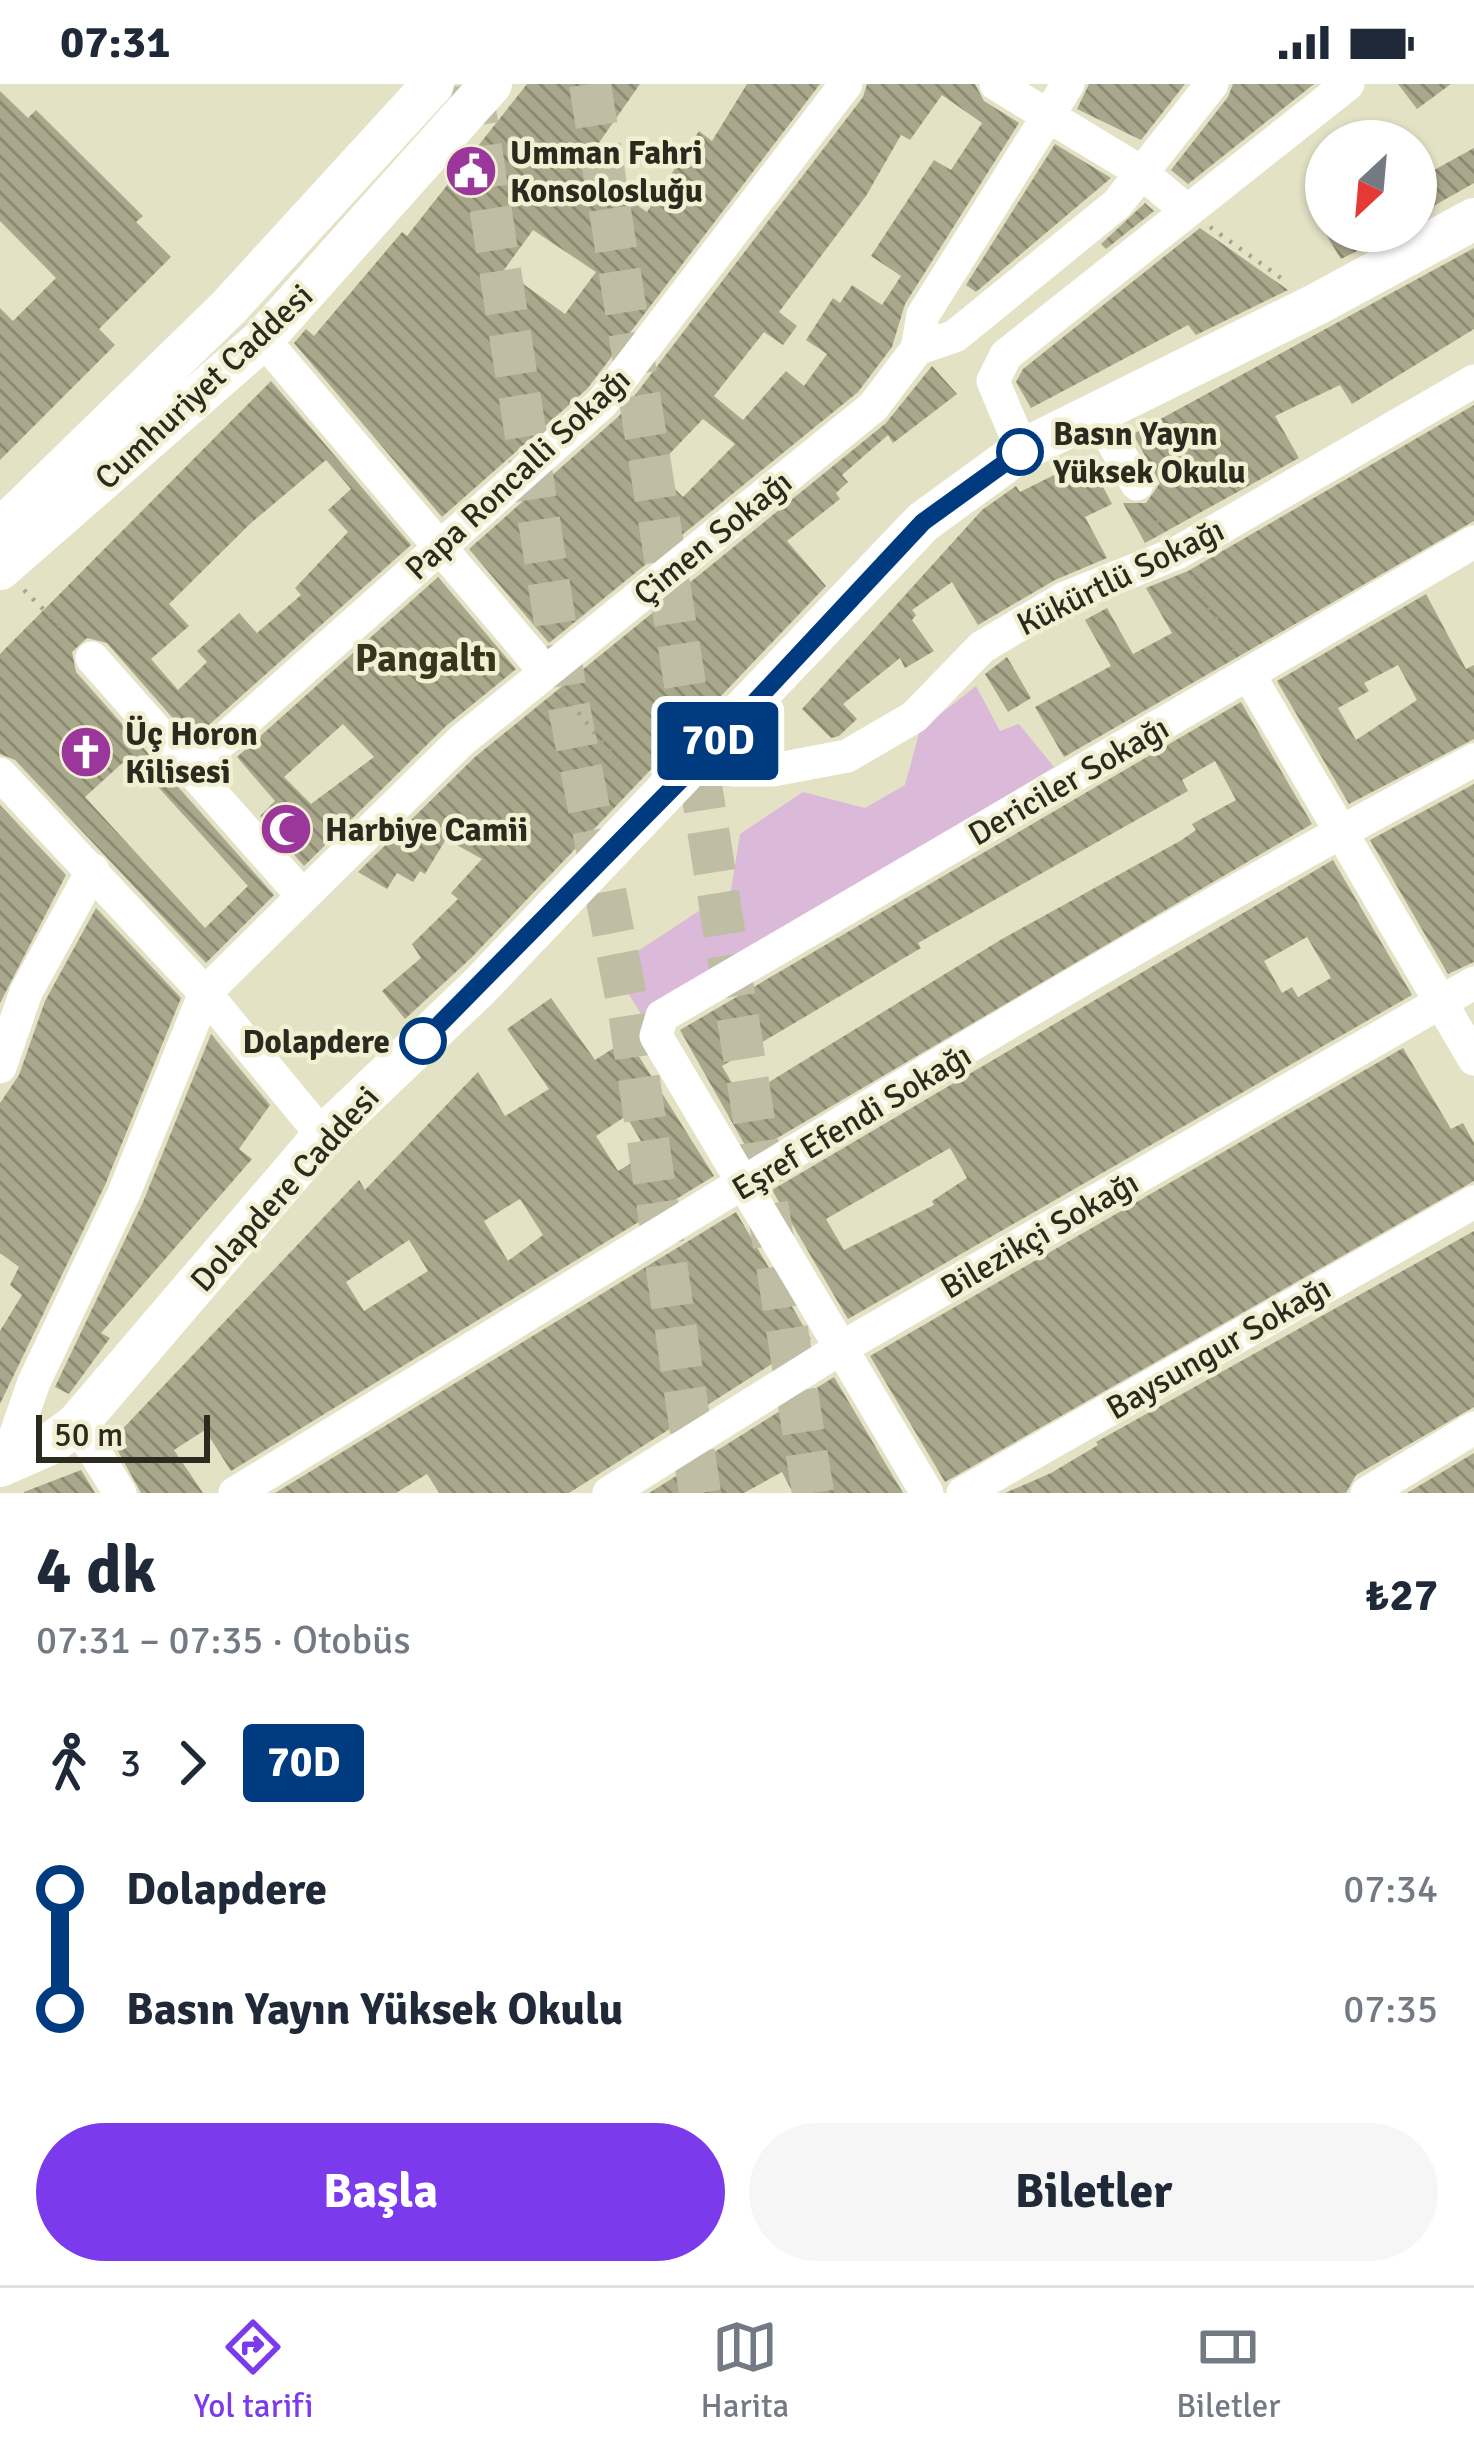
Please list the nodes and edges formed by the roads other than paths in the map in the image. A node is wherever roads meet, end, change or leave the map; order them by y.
1 (433, 84) edge
2 (491, 84) edge
3 (846, 84) edge
4 (996, 84) edge
5 (1068, 84) edge
6 (1212, 84) edge
7 (1348, 84) edge
8 (1050, 116) junction
9 (1141, 172) junction
10 (1186, 210) junction
11 (1474, 219) edge
12 (263, 339) junction
13 (917, 349) junction
14 (1474, 381) edge
15 (1097, 415) junction
16 (1022, 451) junction
17 (1137, 484) road end
18 (1474, 542) edge
19 (442, 545) junction
20 (1, 555) edge
21 (92, 658) road end
22 (545, 671) junction
23 (1249, 675) junction
24 (710, 750) junction
25 (1474, 760) edge
26 (191, 769) junction
27 (0, 774) edge
28 (1340, 832) junction
29 (93, 870) junction
30 (302, 895) junction
31 (1474, 983) edge
32 (205, 993) junction
33 (1439, 1003) junction
34 (1474, 1059) edge
35 (0, 1067) edge
36 (323, 1136) junction
37 (744, 1185) junction
38 (1474, 1202) edge
39 (841, 1348) junction
40 (76, 1424) junction
41 (1474, 1428) edge
42 (2, 1466) edge
43 (120, 1493) edge
44 (236, 1493) edge
45 (609, 1493) edge
46 (927, 1493) edge
47 (963, 1493) edge
48 (1367, 1493) edge

1 - 20 main road, Cumhuriyet Caddesi
2 - 12 main road, Cumhuriyet Caddesi
3 - 19 street, Papa Roncalli Sokağı
4 - 8 street
5 - 8 street
6 - 9 street, Çimen Sokağı
7 - 10 street
8 - 9 street
8 - 13 street
9 - 10 street
9 - 13 street, Çimen Sokağı
10 - 16 street
11 - 15 main road, Dolapdere Caddesi
12 - 19 street
12 - 20 main road, Cumhuriyet Caddesi
13 - 22 street, Çimen Sokağı
14 - 24 street, Kükürtlü Sokağı
15 - 16 main road, Dolapdere Caddesi
15 - 17 street
16 - 24 main road, Dolapdere Caddesi
18 - 23 street, Dericiler Sokağı
19 - 22 street
19 - 26 street, Papa Roncalli Sokağı
21 - 26 street
22 - 30 street, Çimen Sokağı
23 - 28 street
23 - 37 street, Dericiler Sokağı
24 - 36 main road, Dolapdere Caddesi
25 - 28 street, Eşref Efendi Sokağı
26 - 30 street
27 - 29 street
28 - 33 street
28 - 37 street, Eşref Efendi Sokağı
29 - 32 street
29 - 35 street
30 - 32 street, Çimen Sokağı
31 - 33 street, Bilezikçi Sokağı
32 - 36 street
32 - 42 street
33 - 34 street
33 - 39 street, Bilezikçi Sokağı
36 - 40 main road, Dolapdere Caddesi
37 - 39 street, Dericiler Sokağı
37 - 44 street, Eşref Efendi Sokağı
38 - 47 street, Baysungur Sokağı
39 - 45 street, Bilezikçi Sokağı
39 - 46 street, Dericiler Sokağı
40 - 42 main road, Dolapdere Caddesi
40 - 43 street
41 - 48 street

